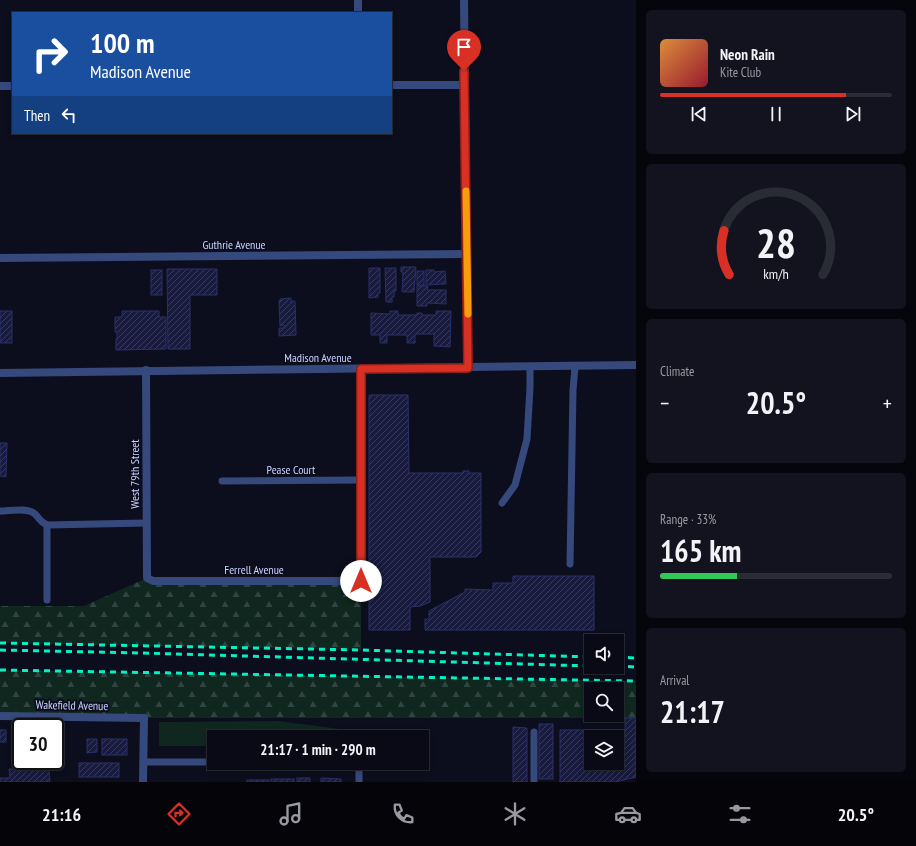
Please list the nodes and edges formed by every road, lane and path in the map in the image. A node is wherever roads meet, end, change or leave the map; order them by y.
1 (358, 0) edge
2 (464, 0) edge
3 (358, 12) edge
4 (392, 85) edge
5 (464, 85) junction
6 (0, 86) edge
7 (12, 86) edge
8 (467, 254) junction
9 (0, 258) edge
10 (574, 366) junction
11 (636, 366) edge
12 (530, 367) junction
13 (468, 368) junction
14 (361, 369) junction
15 (146, 370) junction
16 (0, 373) edge
17 (222, 480) dead end
18 (360, 480) junction
19 (502, 503) dead end
20 (0, 511) edge
21 (146, 523) junction
22 (47, 525) junction
23 (570, 564) dead end
24 (147, 578) joint
25 (47, 600) dead end
26 (0, 716) edge
27 (534, 732) dead end
28 (144, 762) junction
29 (207, 762) edge
30 (359, 770) edge
31 (143, 782) edge
32 (359, 782) edge
33 (534, 782) edge

1 - 3 street
2 - 5 street
4 - 5 street
5 - 8 street
6 - 7 street
8 - 9 street, Guthrie Avenue
8 - 13 street
10 - 11 street, Madison Avenue
10 - 12 street, Madison Avenue
10 - 23 lane
12 - 13 street, Madison Avenue
12 - 19 lane
13 - 14 street, Madison Avenue
14 - 15 street, Madison Avenue
14 - 18 street
15 - 16 street, Madison Avenue
15 - 21 street, West 79th Street
17 - 18 lane, Pease Court
18 - 24 street, Ferrell Avenue
20 - 22 lane
21 - 22 lane
21 - 24 street, West 79th Street
22 - 25 lane
26 - 28 street, Wakefield Avenue
27 - 33 lane
28 - 29 lane
28 - 31 street
30 - 32 lane

